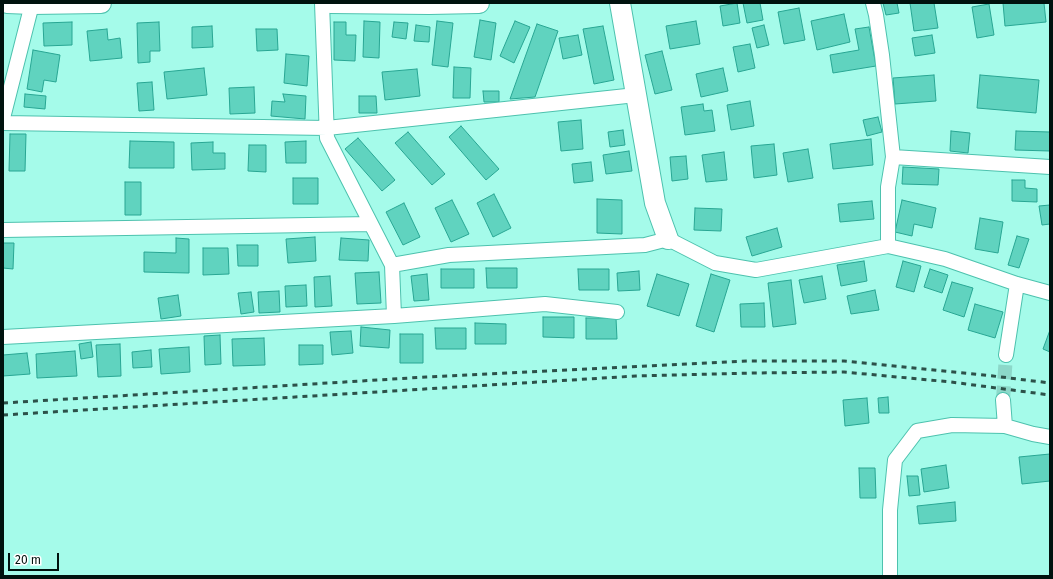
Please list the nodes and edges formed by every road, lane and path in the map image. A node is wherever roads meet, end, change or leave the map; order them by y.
1 (7, 3) edge
2 (101, 3) edge
3 (322, 3) edge
4 (330, 3) edge
5 (479, 3) edge
6 (620, 3) edge
7 (873, 3) edge
8 (32, 4) junction
9 (428, 4) edge
10 (636, 95) junction
11 (3, 118) edge
12 (3, 123) edge
13 (327, 128) junction
14 (893, 157) junction
15 (1050, 167) edge
16 (371, 224) junction
17 (3, 230) edge
18 (668, 239) junction
19 (888, 246) junction
20 (392, 265) junction
21 (1017, 284) junction
22 (1050, 293) edge
23 (617, 312) dead end
24 (394, 316) junction
25 (3, 337) edge
26 (1006, 355) tunnel mouth
27 (1003, 400) tunnel mouth
28 (1005, 426) junction
29 (1050, 437) edge
30 (890, 576) edge

1 - 8 main road
2 - 8 main road
3 - 13 street
4 - 9 main road
5 - 9 main road
6 - 10 main road
7 - 14 street
8 - 11 street
10 - 13 street
10 - 18 main road
12 - 13 street
13 - 16 street
14 - 15 street
14 - 19 street
16 - 17 street
16 - 20 street
18 - 19 street
18 - 20 street
19 - 21 street
20 - 24 street
21 - 22 street
21 - 26 street
23 - 24 street
24 - 25 street
27 - 28 street
28 - 29 street
28 - 30 street

